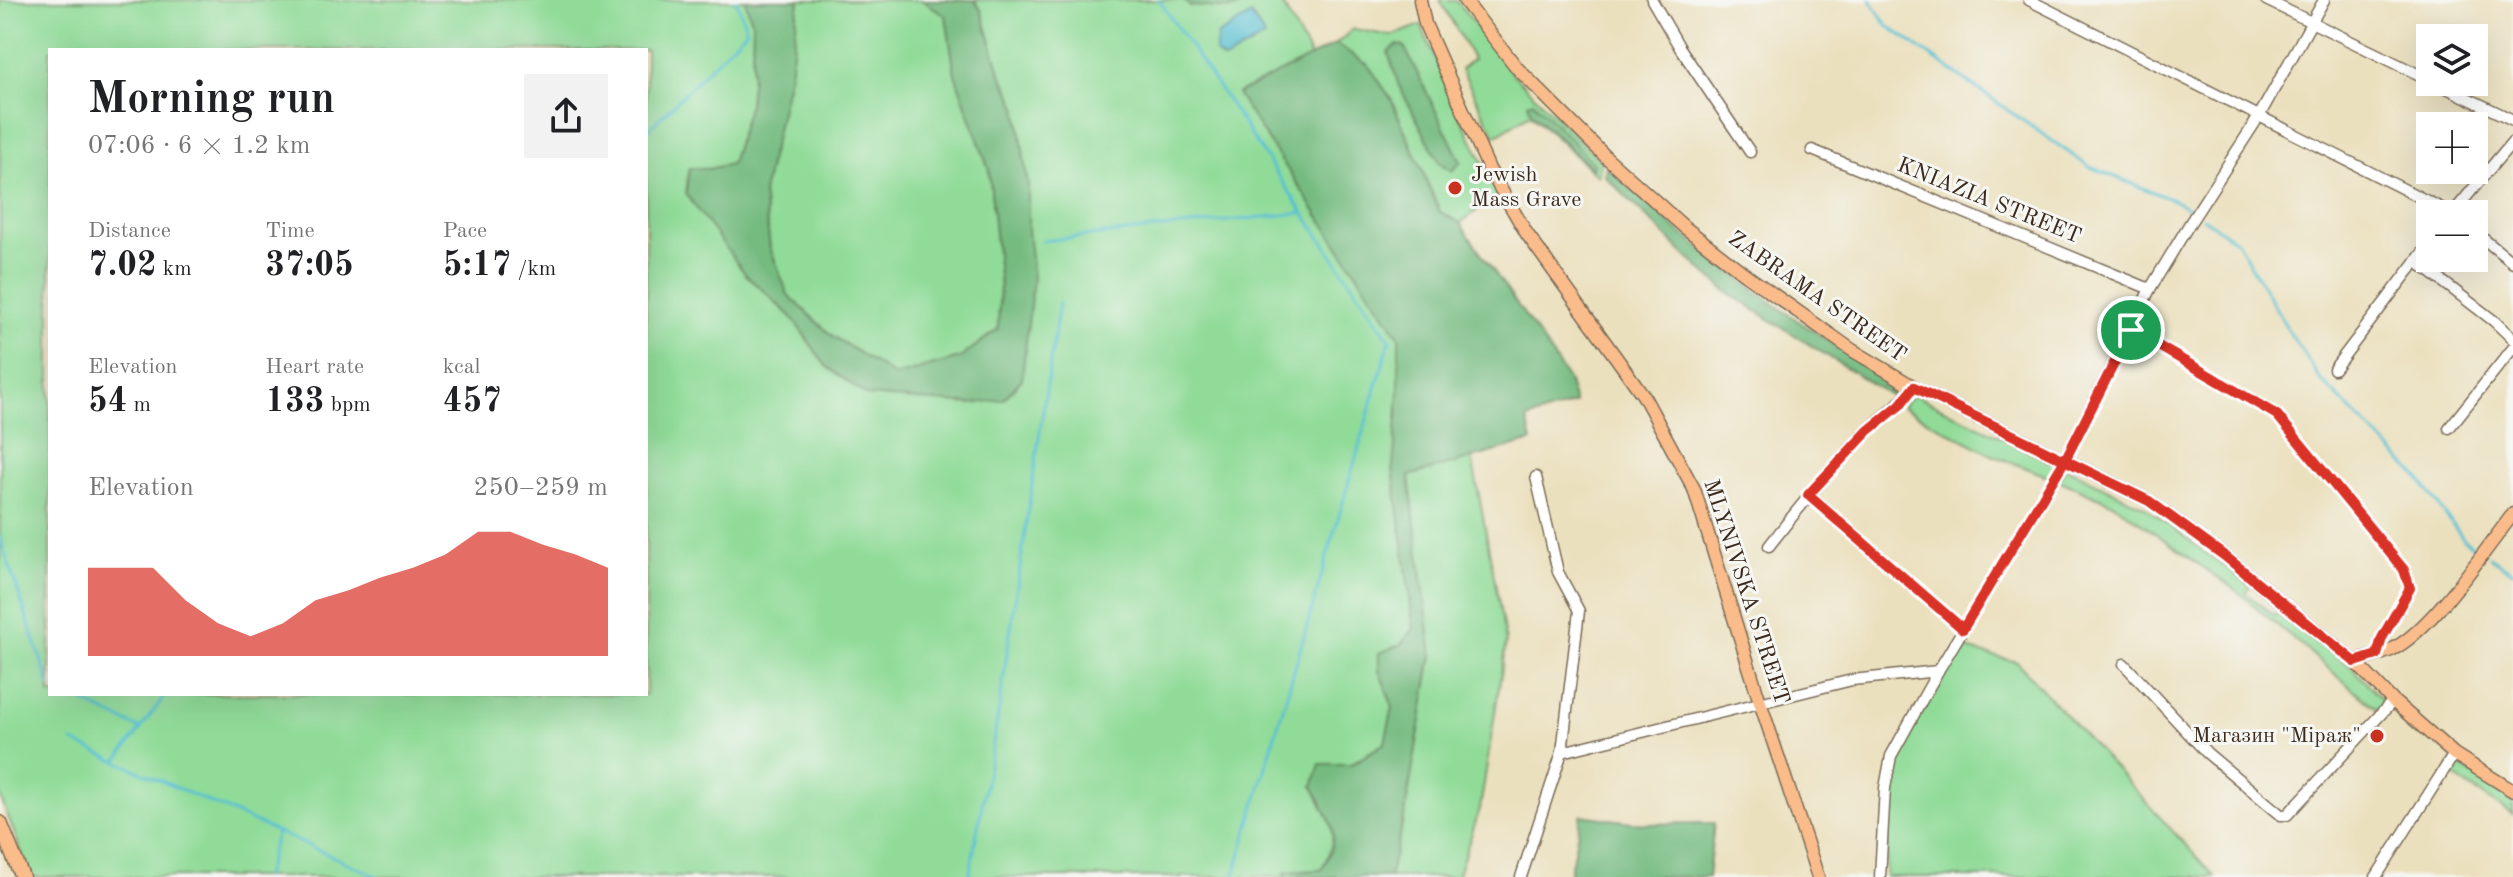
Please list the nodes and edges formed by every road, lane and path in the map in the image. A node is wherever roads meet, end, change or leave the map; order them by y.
1 (1420, 0) edge
2 (1652, 0) edge
3 (2029, 0) edge
4 (2266, 0) edge
5 (2324, 0) edge
6 (1467, 1) edge
7 (2311, 22) junction
8 (2416, 73) edge
9 (2463, 96) edge
10 (2258, 118) junction
11 (2513, 120) edge
12 (2513, 141) edge
13 (1812, 150) dead end
14 (1750, 152) dead end
15 (2424, 200) edge
16 (2464, 200) edge
17 (2488, 242) edge
18 (2416, 261) edge
19 (2513, 263) edge
20 (2430, 272) edge
21 (2150, 289) junction
22 (2131, 330) junction
23 (2513, 339) edge
24 (2513, 348) edge
25 (2334, 369) dead end
26 (1914, 387) junction
27 (2449, 428) dead end
28 (2065, 460) junction
29 (1536, 477) dead end
30 (1808, 495) junction
31 (2513, 514) edge
32 (1769, 546) dead end
33 (1963, 629) junction
34 (2377, 655) junction
35 (2355, 662) junction
36 (2124, 664) dead end
37 (1938, 671) junction
38 (2393, 701) junction
39 (1760, 702) junction
40 (1562, 752) junction
41 (2454, 754) junction
42 (2513, 791) edge
43 (0, 823) edge
44 (22, 877) edge
45 (1521, 877) edge
46 (1818, 877) edge
47 (1880, 877) edge
48 (2376, 877) edge

1 - 39 main road, MLYNIVSKA STREET
2 - 14 street
3 - 10 street
4 - 7 street
5 - 7 street
6 - 26 main road, ZABRAMA STREET
7 - 8 street
7 - 10 street
9 - 11 street
10 - 15 street
10 - 21 street
12 - 16 street
13 - 21 street, KNIAZIA STREET
17 - 19 street
18 - 25 street
20 - 23 street
21 - 22 street
22 - 28 street
22 - 34 street
24 - 27 street
26 - 28 main road, ZABRAMA STREET
26 - 30 street
28 - 33 street
28 - 35 main road, ZABRAMA STREET
29 - 40 street
30 - 32 street
30 - 33 street
31 - 34 main road
33 - 37 street
34 - 35 main road
35 - 38 main road, ZABRAMA STREET
36 - 38 street
37 - 39 street
37 - 47 street
38 - 41 main road, ZABRAMA STREET
39 - 40 street
39 - 46 main road, MLYNIVSKA STREET
40 - 45 street
41 - 42 main road, ZABRAMA STREET
41 - 48 street
43 - 44 highway

